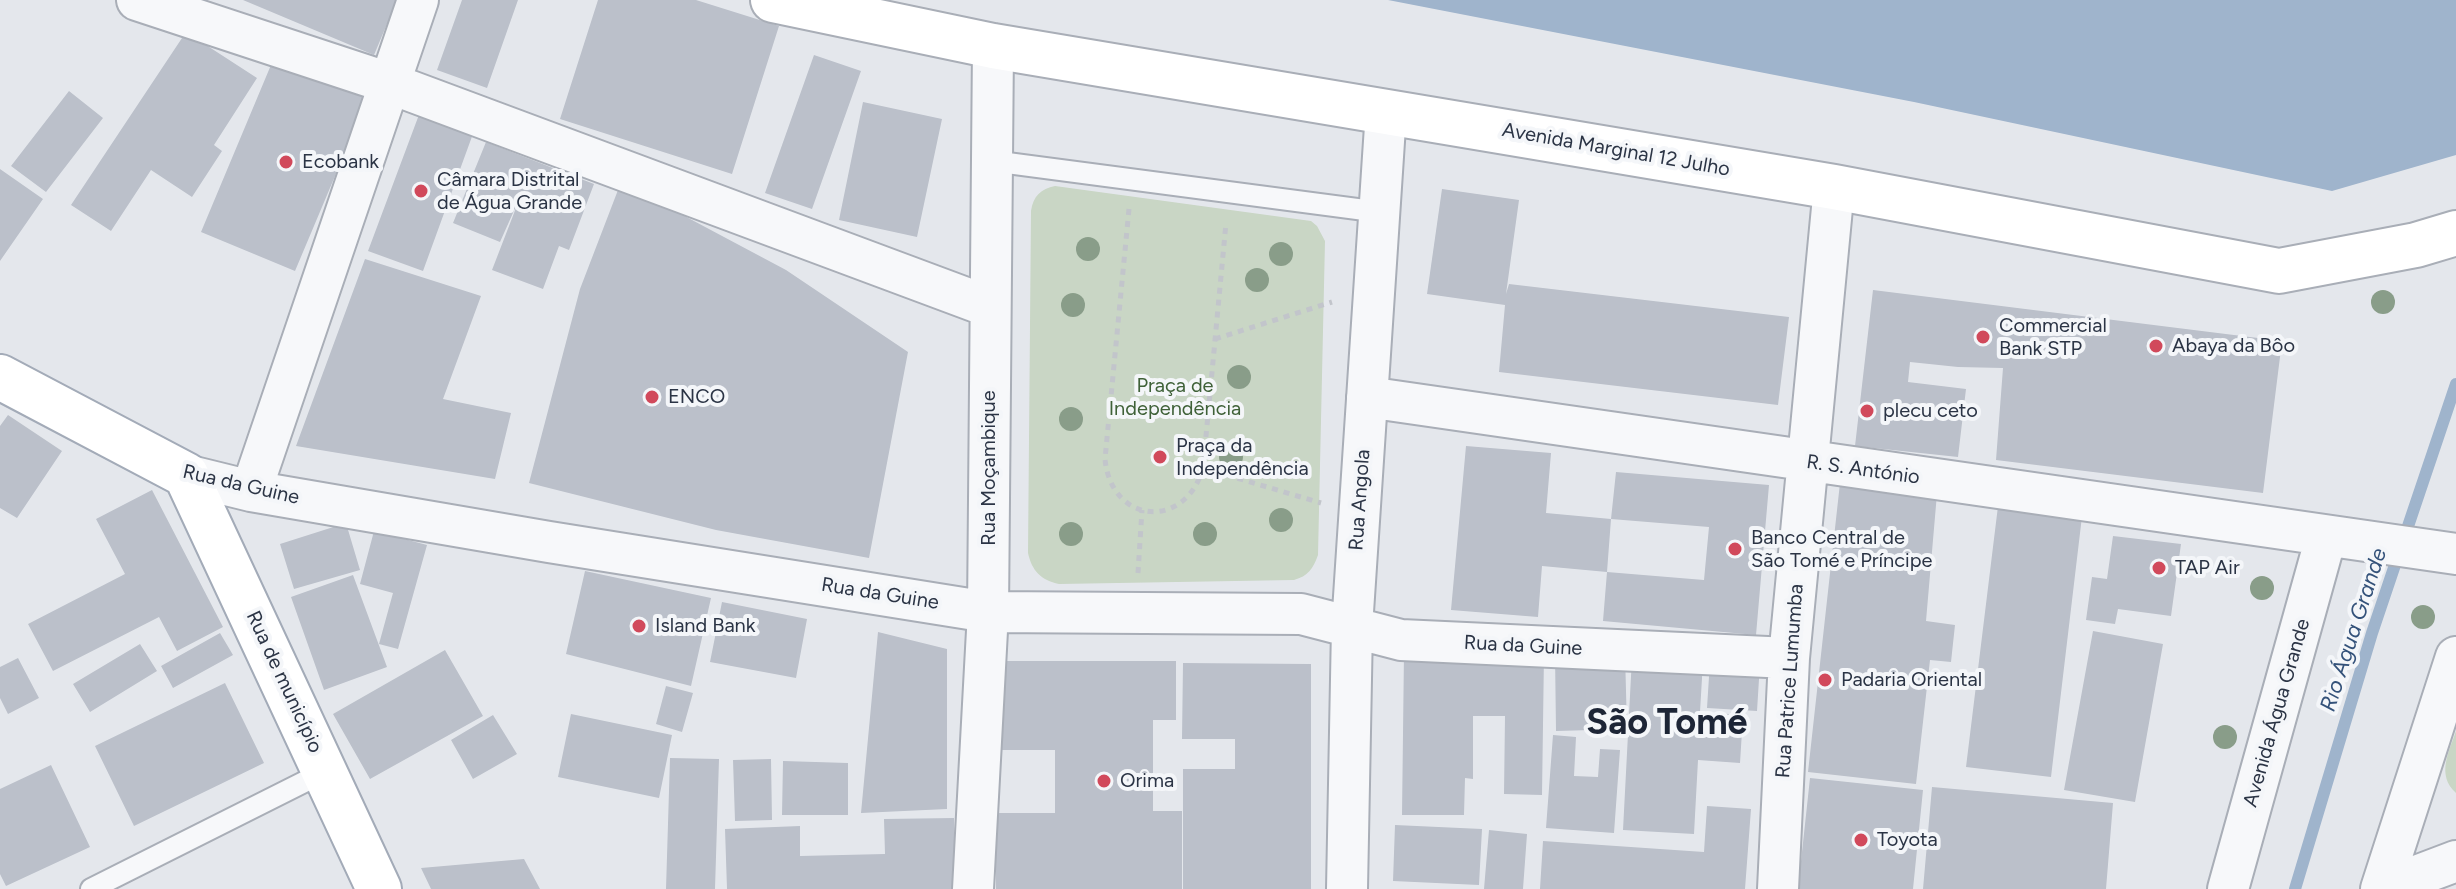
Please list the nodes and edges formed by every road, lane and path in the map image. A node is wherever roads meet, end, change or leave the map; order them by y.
1 (137, 0) edge
2 (418, 0) edge
3 (773, 0) edge
4 (993, 46) junction
5 (389, 83) junction
6 (1386, 111) junction
7 (992, 161) junction
8 (1131, 180) junction
9 (1834, 187) junction
10 (1228, 193) junction
11 (1380, 212) junction
12 (2436, 239) edge
13 (1374, 288) junction
14 (990, 307) junction
15 (1215, 339) junction
16 (0, 377) edge
17 (1367, 397) junction
18 (1808, 462) junction
19 (1203, 468) junction
20 (186, 475) junction
21 (251, 491) junction
22 (1142, 510) junction
23 (1359, 514) junction
24 (2343, 539) junction
25 (2453, 554) edge
26 (1135, 611) junction
27 (988, 612) junction
28 (1352, 627) junction
29 (2456, 657) edge
30 (1789, 658) junction
31 (326, 771) junction
32 (2456, 861) edge
33 (91, 889) edge
34 (379, 889) edge
35 (973, 889) edge
36 (1347, 889) edge
37 (1778, 889) edge
38 (2228, 889) edge
39 (2382, 889) edge

1 - 5 street
2 - 5 street
3 - 4 main road, Avenida Marginal 12 Julho
4 - 6 main road, Avenida Marginal 12 Julho
4 - 7 street, Rua Moçambique
5 - 14 street
5 - 21 street
6 - 9 main road, Avenida Marginal 12 Julho
6 - 11 street, Rua Angola
7 - 8 lane
7 - 14 street, Rua Moçambique
8 - 10 lane
8 - 22 path
9 - 12 main road, Avenida Marginal 12 Julho
9 - 18 street, Rua Patrice Lumumba
10 - 11 lane
10 - 15 path
11 - 13 street, Rua Angola
13 - 15 path
13 - 17 street, Rua Angola
14 - 27 street, Rua Moçambique
15 - 19 path
16 - 20 main road, Rua da Guine
17 - 18 street, R. S. António
17 - 23 street, Rua Angola
18 - 24 street, R. S. António
18 - 30 street, Rua Patrice Lumumba
19 - 22 path
19 - 23 path
20 - 21 street, Rua da Guine
20 - 31 main road, Rua de município
21 - 27 street, Rua da Guine
22 - 26 path
23 - 28 street, Rua Angola
24 - 25 street, R. S. António
24 - 38 street, Avenida Água Grande
26 - 27 street, Rua da Guine
26 - 28 street, Rua da Guine
27 - 35 street, Rua Moçambique
28 - 30 street, Rua da Guine
28 - 36 street, Rua Angola
29 - 39 street
30 - 37 street, Rua Patrice Lumumba
31 - 33 lane
31 - 34 main road, Rua de município
32 - 39 street

